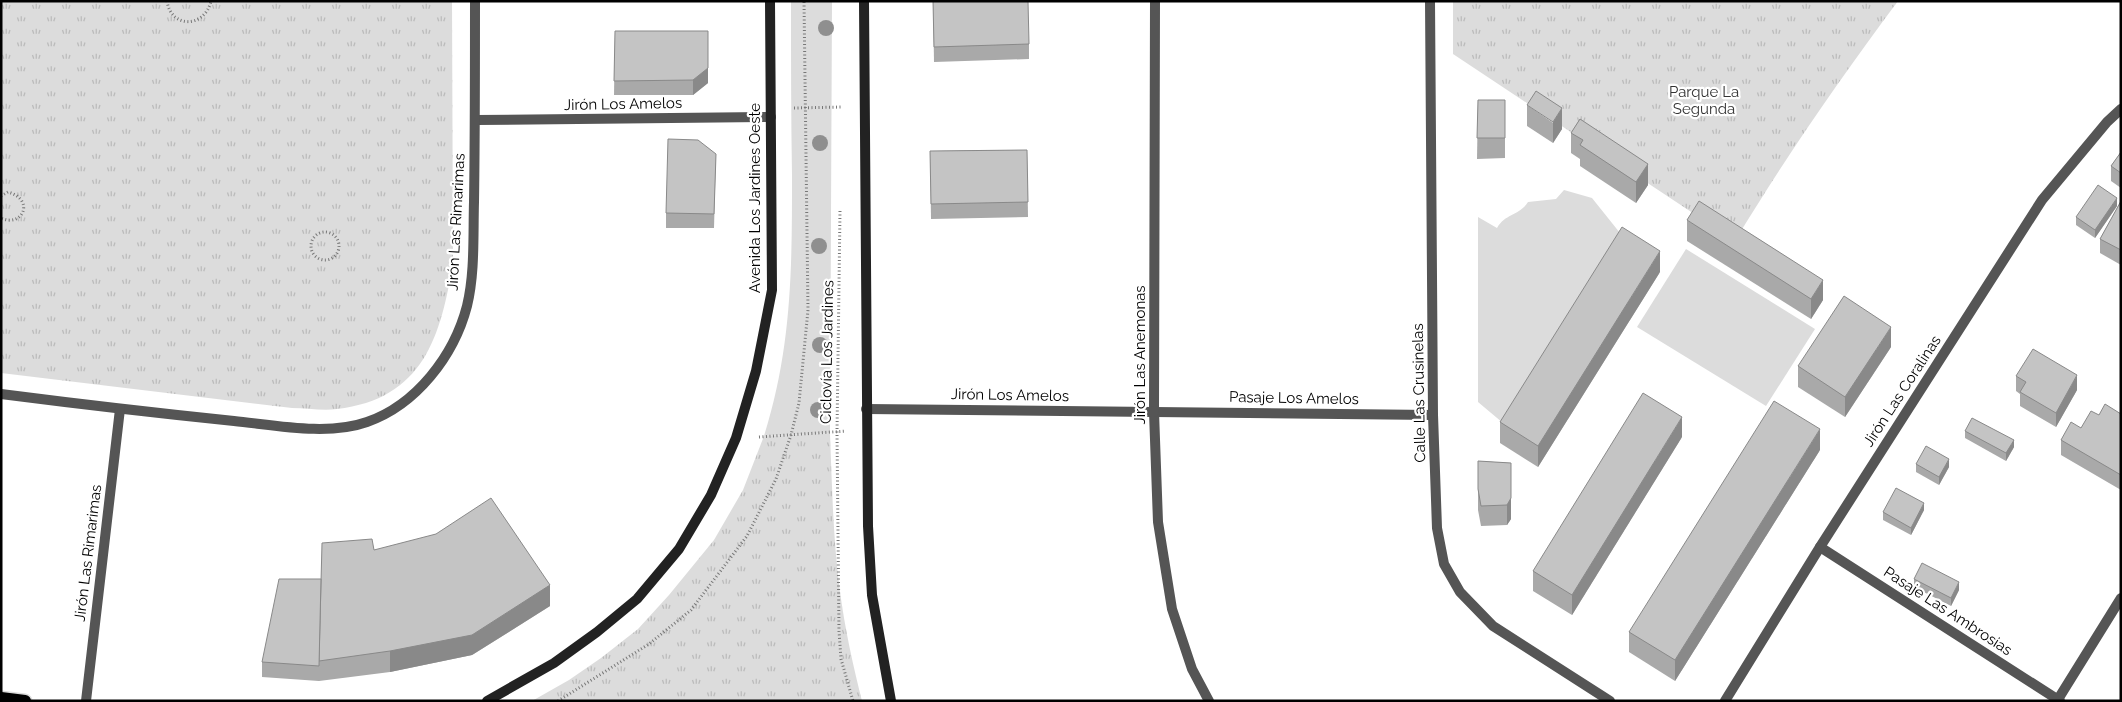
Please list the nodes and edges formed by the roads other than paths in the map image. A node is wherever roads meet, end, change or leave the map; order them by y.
1 (475, 1) edge
2 (770, 1) edge
3 (864, 1) edge
4 (1155, 1) edge
5 (1430, 1) edge
6 (2121, 109) edge
7 (771, 112) junction
8 (476, 120) junction
9 (1, 394) edge
10 (120, 409) junction
11 (866, 409) junction
12 (1154, 412) junction
13 (1433, 415) junction
14 (1820, 546) junction
15 (2121, 598) edge
16 (1, 698) edge
17 (2058, 700) edge
18 (25, 701) edge
19 (86, 701) edge
20 (487, 701) edge
21 (890, 701) edge
22 (1209, 701) edge
23 (1610, 701) edge
24 (1725, 701) edge

1 - 8 street, Jirón Las Rimarimas
2 - 7 main road, Avenida Los Jardines Oeste
3 - 11 main road
4 - 12 street, Jirón Las Anemonas
5 - 13 street, Calle Las Crusinelas
6 - 14 street, Jirón Las Coralinas
7 - 8 street, Jirón Los Amelos
7 - 20 main road, Avenida Los Jardines Oeste
8 - 10 street, Jirón Las Rimarimas
9 - 10 street, Jirón Las Rimarimas
10 - 19 street, Jirón Las Rimarimas
11 - 12 street, Jirón Los Amelos
11 - 21 main road
12 - 13 street, Pasaje Los Amelos
12 - 22 street, Jirón Las Anemonas
13 - 23 street, Calle Las Crusinelas
14 - 17 street, Pasaje Las Ambrosias
14 - 24 street, Jirón Las Coralinas
15 - 17 street
16 - 18 main road

